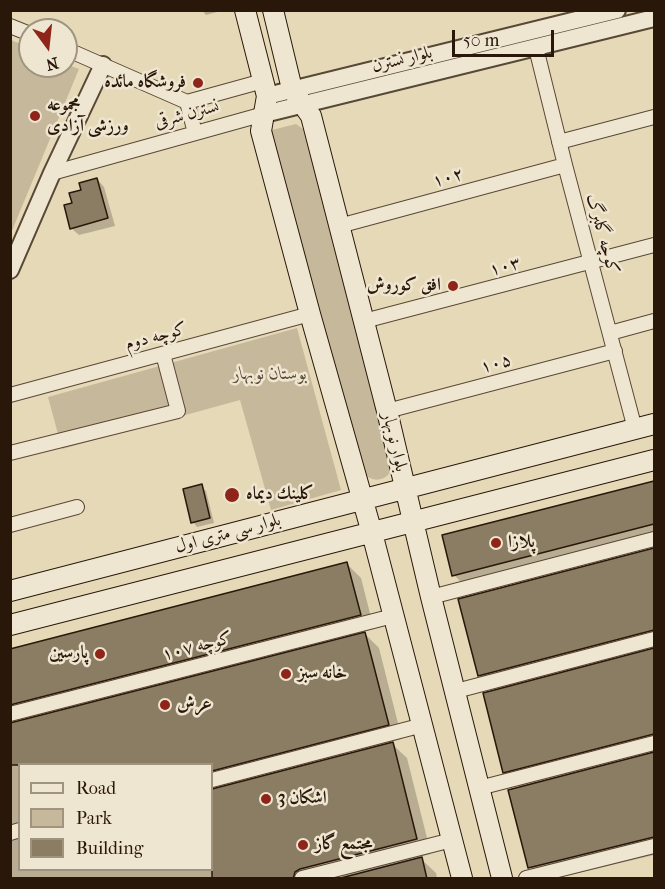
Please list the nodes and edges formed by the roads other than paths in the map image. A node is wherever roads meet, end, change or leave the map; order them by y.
1 (245, 10) edge
2 (273, 10) edge
3 (617, 10) edge
4 (654, 18) edge
5 (536, 48) junction
6 (78, 54) edge
7 (103, 65) junction
8 (264, 97) junction
9 (297, 97) junction
10 (186, 102) junction
11 (654, 117) edge
12 (195, 133) junction
13 (559, 142) junction
14 (565, 165) junction
15 (52, 173) junction
16 (339, 226) junction
17 (654, 246) edge
18 (591, 263) junction
19 (10, 270) edge
20 (310, 314) junction
21 (364, 321) junction
22 (654, 321) edge
23 (610, 333) junction
24 (615, 351) junction
25 (163, 354) junction
26 (10, 395) edge
27 (387, 411) junction
28 (654, 424) edge
29 (635, 429) junction
30 (10, 453) edge
31 (654, 460) edge
32 (405, 488) junction
33 (362, 500) junction
34 (77, 507) dead end
35 (414, 523) junction
36 (10, 525) edge
37 (372, 533) junction
38 (654, 539) edge
39 (10, 591) edge
40 (431, 597) junction
41 (393, 616) junction
42 (10, 625) edge
43 (654, 639) edge
44 (456, 691) junction
45 (10, 714) edge
46 (423, 725) junction
47 (654, 742) edge
48 (213, 780) edge
49 (479, 788) junction
50 (452, 840) junction
51 (654, 846) edge
52 (302, 879) edge
53 (462, 879) edge
54 (502, 879) edge
55 (526, 879) edge

1 - 8 main road
2 - 9 main road, بلوار نوبهار
3 - 9 street, بلوار نسترن
4 - 5 street, بلوار نسترن
5 - 9 street, بلوار نسترن
5 - 13 street, کوچه گلبرگ
6 - 7 street
7 - 10 street
7 - 15 street
8 - 9 street, بلوار نسترن
8 - 10 street
8 - 12 street, نسترن شرقی
8 - 20 main road
9 - 16 main road, بلوار نوبهار
10 - 12 street
11 - 13 street
12 - 15 street, نسترن شرقی
13 - 14 street, کوچه گلبرگ
14 - 16 street, ۱۰۲
14 - 18 street, کوچه گلبرگ
15 - 19 street
16 - 21 main road, بلوار نوبهار
17 - 18 street, ۱۰۳
18 - 21 street, ۱۰۳
18 - 23 street, کوچه گلبرگ
20 - 25 street, کوچه دوم
20 - 33 main road
21 - 27 main road, بلوار نوبهار
22 - 23 street
23 - 24 street, کوچه گلبرگ
24 - 27 street, ۱۰۵
24 - 29 street, کوچه گلبرگ
25 - 26 street, کوچه دوم
25 - 30 street
27 - 32 main road, بلوار نوبهار
28 - 29 main road, بلوار سی متری اول
29 - 32 main road, بلوار سی متری اول
31 - 35 main road, بلوار سی متری اول
32 - 33 main road, بلوار سی متری اول
32 - 35 main road, بلوار نوبهار
33 - 37 main road
33 - 39 main road, بلوار سی متری اول
34 - 36 street
35 - 37 main road, بلوار سی متری اول
35 - 40 main road, بلوار نوبهار
37 - 41 main road
37 - 42 main road, بلوار سی متری اول
38 - 40 street
40 - 44 main road, بلوار نوبهار
41 - 45 street, کوچه ۱۰۷
41 - 46 main road
43 - 44 street
44 - 49 main road, بلوار نوبهار
46 - 48 street
46 - 50 main road
47 - 49 street
49 - 54 main road, بلوار نوبهار
50 - 52 street
50 - 53 main road
51 - 55 street

